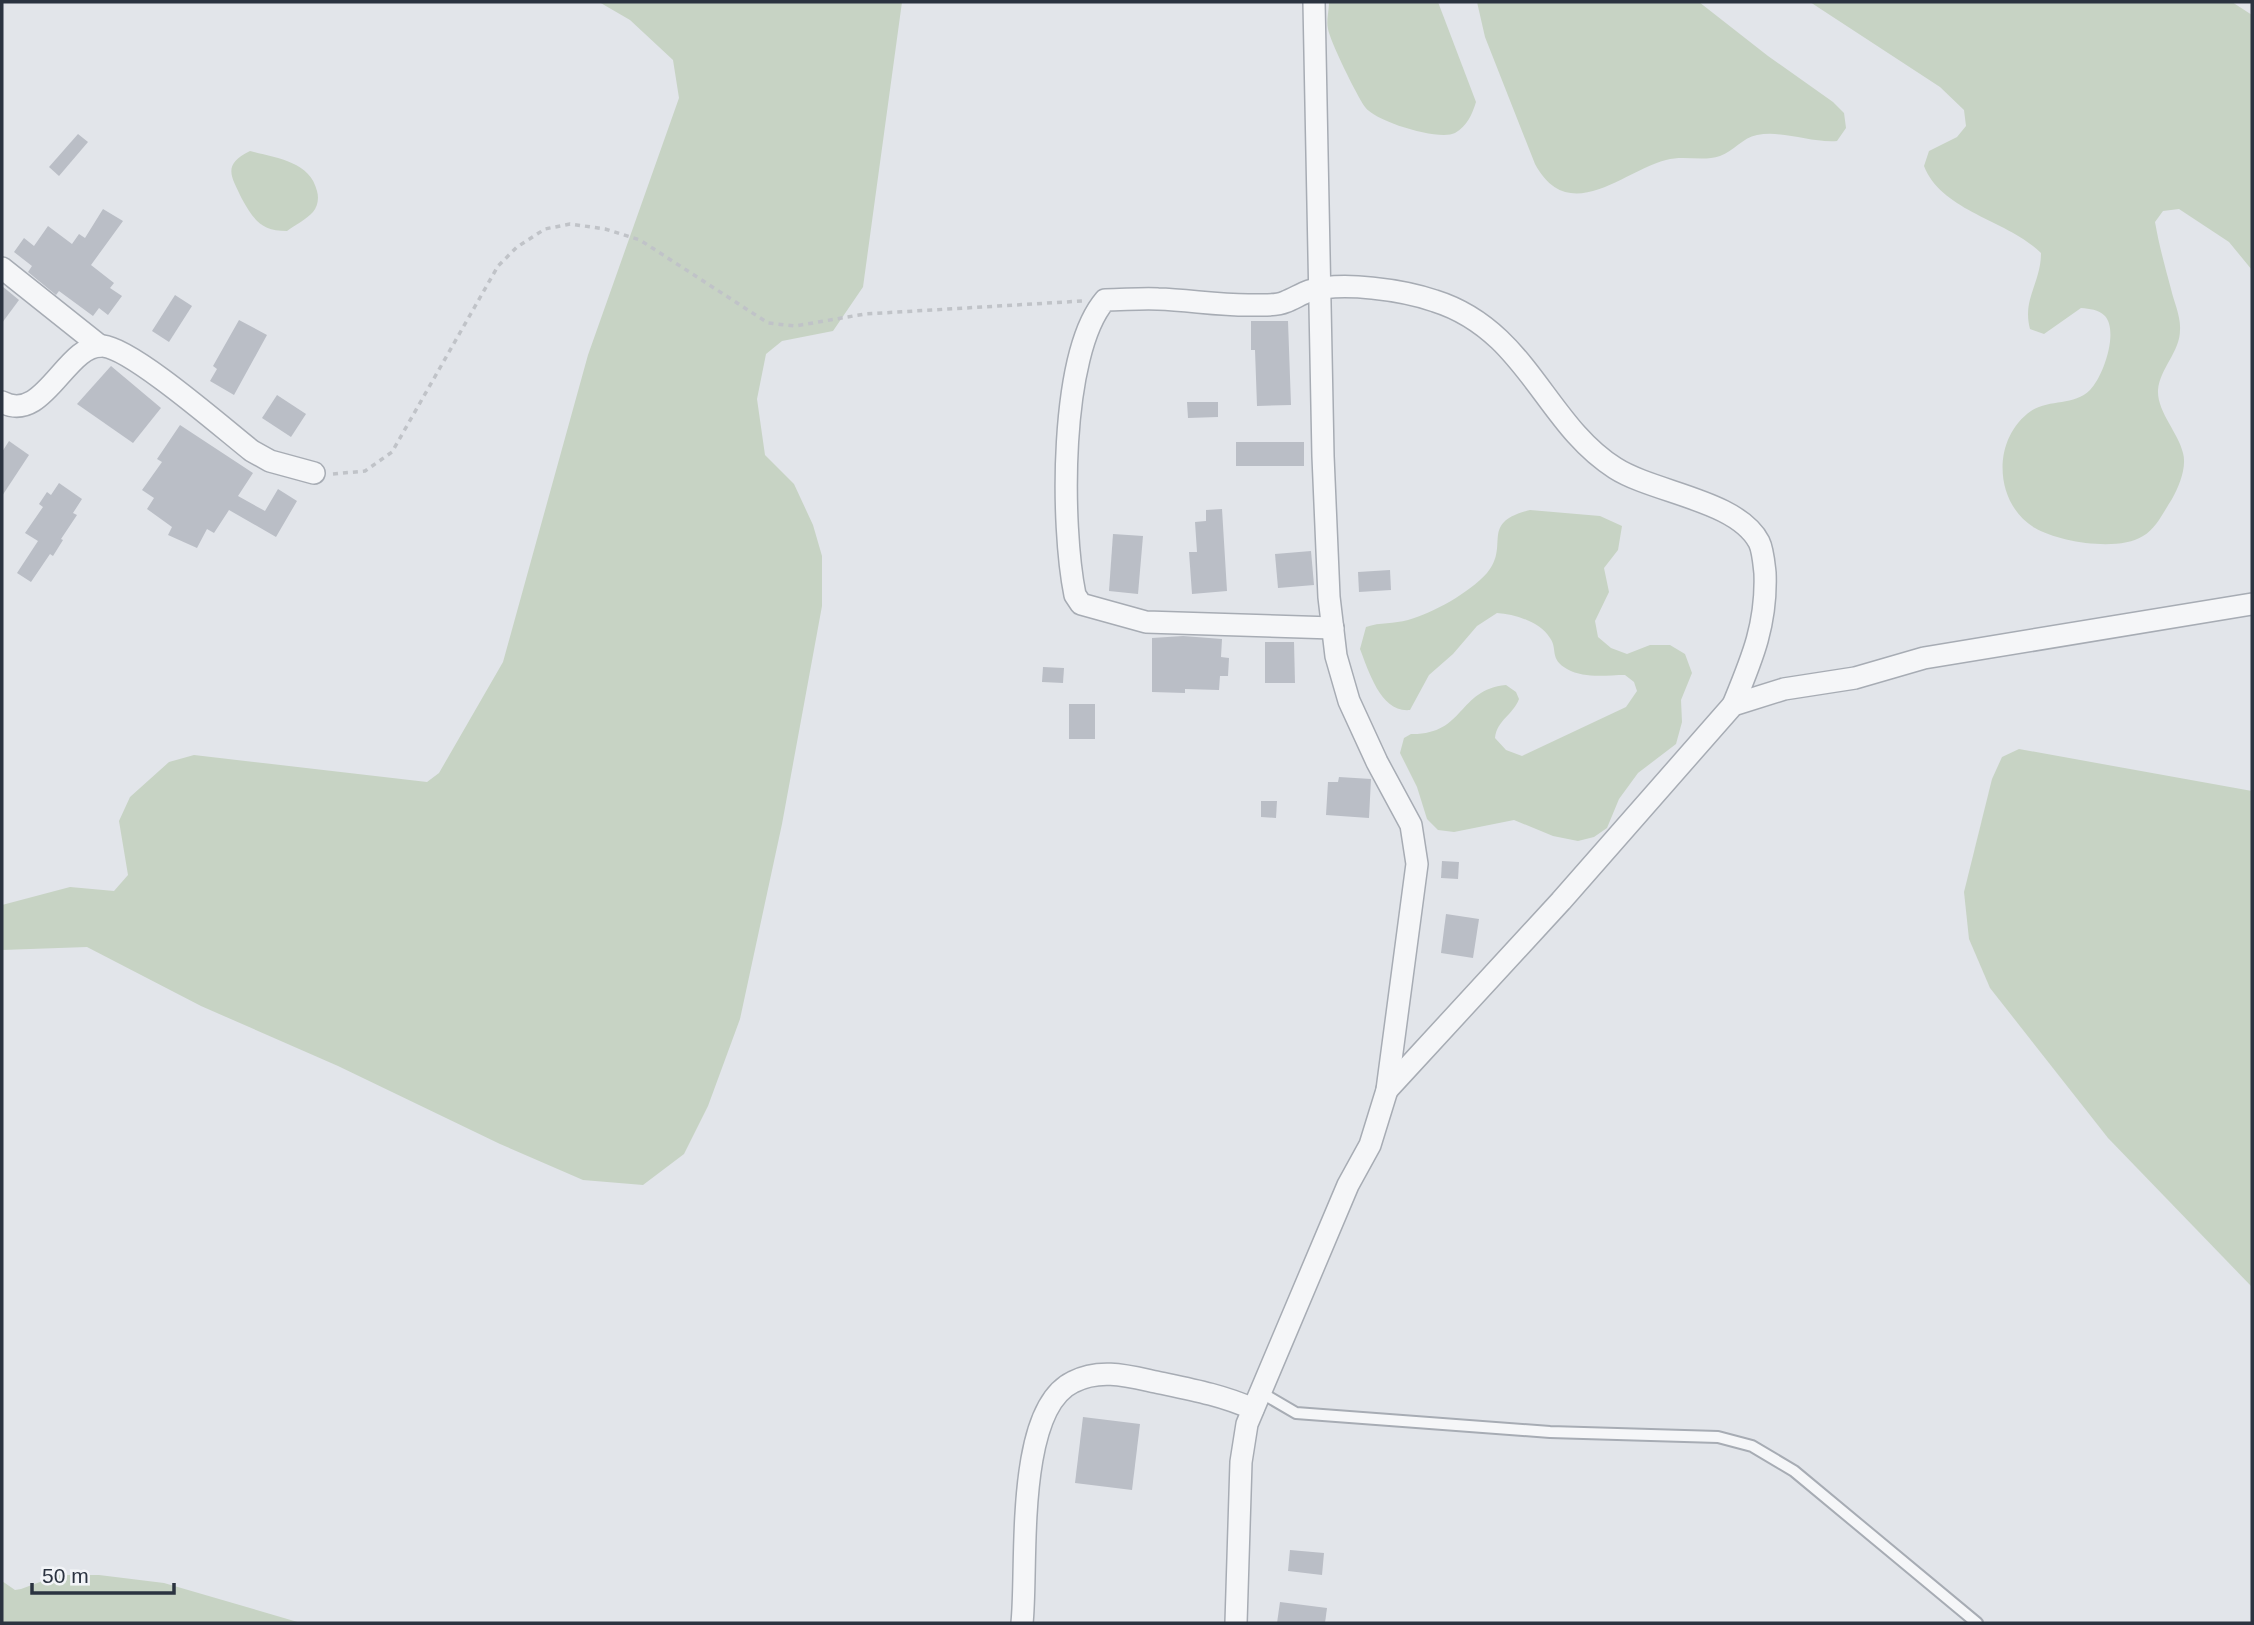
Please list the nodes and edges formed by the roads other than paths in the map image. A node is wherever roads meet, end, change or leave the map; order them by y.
1 (1314, 2) edge
2 (2, 268) edge
3 (1322, 289) junction
4 (100, 346) junction
5 (2, 402) edge
6 (314, 473) road end
7 (2252, 604) edge
8 (1333, 628) junction
9 (1733, 705) junction
10 (1387, 1090) junction
11 (1257, 1400) junction
12 (1022, 1623) edge
13 (1236, 1623) edge
14 (1977, 1623) edge

1 - 3 street
2 - 4 street
3 - 8 street
3 - 8 street
3 - 9 street
4 - 5 street
4 - 6 street
7 - 9 street
8 - 10 street
9 - 10 street
10 - 11 street
11 - 12 street
11 - 13 street
11 - 14 lane

